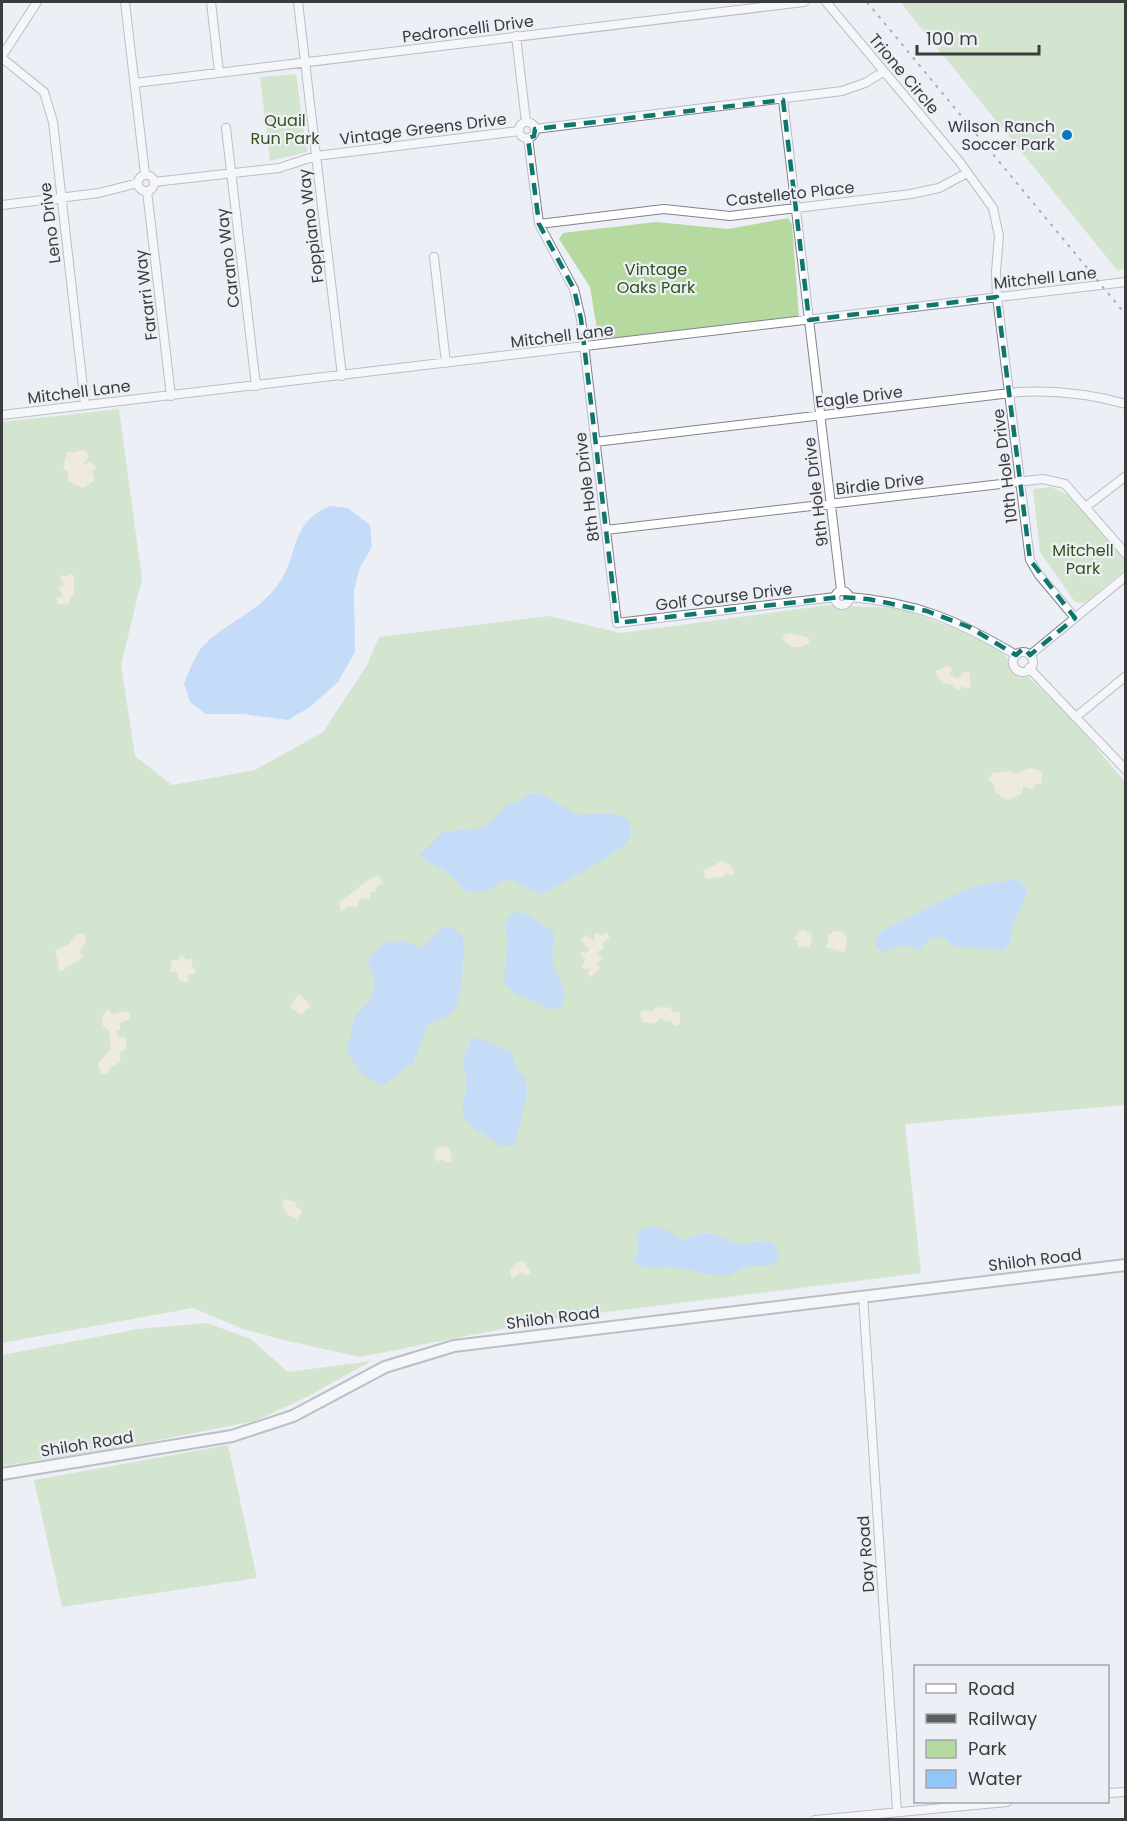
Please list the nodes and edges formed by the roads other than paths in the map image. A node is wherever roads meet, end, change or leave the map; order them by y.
1 (37, 2) edge
2 (125, 2) edge
3 (211, 2) edge
4 (298, 2) edge
5 (804, 2) edge
6 (826, 2) edge
7 (516, 36) junction
8 (2, 57) edge
9 (305, 62) junction
10 (219, 72) junction
11 (883, 72) junction
12 (135, 82) junction
13 (783, 100) junction
14 (526, 122) junction
15 (226, 128) dead end
16 (535, 129) junction
17 (519, 131) junction
18 (528, 138) junction
19 (316, 156) junction
20 (231, 173) junction
21 (967, 173) junction
22 (145, 174) junction
23 (154, 182) junction
24 (138, 183) junction
25 (147, 191) junction
26 (61, 198) junction
27 (2, 205) edge
28 (795, 207) junction
29 (539, 224) junction
30 (434, 257) dead end
31 (1125, 282) edge
32 (997, 297) junction
33 (809, 320) junction
34 (585, 347) junction
35 (446, 363) junction
36 (342, 376) junction
37 (256, 386) junction
38 (1010, 393) junction
39 (171, 396) junction
40 (1125, 404) edge
41 (85, 405) junction
42 (2, 415) edge
43 (820, 415) junction
44 (595, 442) junction
45 (1125, 476) edge
46 (1020, 482) junction
47 (831, 504) junction
48 (1087, 506) junction
49 (606, 530) junction
50 (1125, 554) edge
51 (1125, 576) edge
52 (841, 590) junction
53 (834, 597) junction
54 (849, 597) junction
55 (1074, 618) junction
56 (617, 623) joint
57 (1016, 655) junction
58 (1030, 655) junction
59 (1029, 668) junction
60 (1125, 676) edge
61 (1077, 716) junction
62 (1125, 770) edge
63 (1125, 1265) edge
64 (862, 1296) junction
65 (2, 1474) edge
66 (1125, 1792) edge
67 (1109, 1793) edge
68 (995, 1803) edge
69 (897, 1811) junction
70 (815, 1820) edge

1 - 8 street
2 - 12 street
3 - 10 street
4 - 9 street, Foppiano Way
5 - 7 street, Pedroncelli Drive
6 - 11 street, Trione Circle
7 - 9 street, Pedroncelli Drive
7 - 14 street
8 - 26 street, Leno Drive
9 - 10 street, Pedroncelli Drive
9 - 19 street, Foppiano Way
10 - 12 street, Pedroncelli Drive
11 - 13 street
11 - 21 street, Trione Circle
12 - 22 street
13 - 16 street
13 - 28 street, 9th Hole Drive
14 - 16 street
14 - 17 street
15 - 20 street, Carano Way
16 - 18 street
17 - 18 street
17 - 19 street, Vintage Greens Drive
18 - 29 street
19 - 20 street, Vintage Greens Drive
19 - 36 street, Foppiano Way
20 - 23 street, Vintage Greens Drive
20 - 37 street, Carano Way
21 - 28 street, Castelleto Place
21 - 32 street, Trione Circle
22 - 23 street
22 - 24 street
23 - 25 street
24 - 25 street
24 - 26 street
25 - 39 street, Fararri Way
26 - 27 street
26 - 41 street, Leno Drive
28 - 29 street, Castelleto Place
28 - 33 street, 9th Hole Drive
29 - 34 street, 8th Hole Drive
30 - 35 street
31 - 32 street, Mitchell Lane
32 - 33 street, Mitchell Lane
32 - 38 street, 10th Hole Drive
33 - 34 street, Mitchell Lane
33 - 43 street, 9th Hole Drive
34 - 35 street, Mitchell Lane
34 - 44 street, 8th Hole Drive
35 - 36 street, Mitchell Lane
36 - 37 street, Mitchell Lane
37 - 39 street, Mitchell Lane
38 - 40 street, Eagle Drive
38 - 43 street, Eagle Drive
38 - 46 street, 10th Hole Drive
39 - 41 street, Mitchell Lane
41 - 42 street, Mitchell Lane
43 - 44 street, Eagle Drive
43 - 47 street, 9th Hole Drive
44 - 49 street, 8th Hole Drive
45 - 48 street
46 - 47 street, Birdie Drive
46 - 48 street, Birdie Drive
46 - 55 street, 10th Hole Drive
47 - 49 street, Birdie Drive
47 - 52 street, 9th Hole Drive
48 - 50 street, Birdie Drive
49 - 56 street, 8th Hole Drive
51 - 55 street
52 - 53 street
52 - 54 street
53 - 54 street, Golf Course Drive
53 - 56 street, Golf Course Drive
54 - 57 street
55 - 58 street
57 - 58 street
57 - 59 street
58 - 59 street
59 - 61 street
60 - 61 street
61 - 62 street
63 - 64 main road, Shiloh Road
64 - 65 main road, Shiloh Road
64 - 69 street, Day Road
66 - 67 street
68 - 69 street
69 - 70 street

